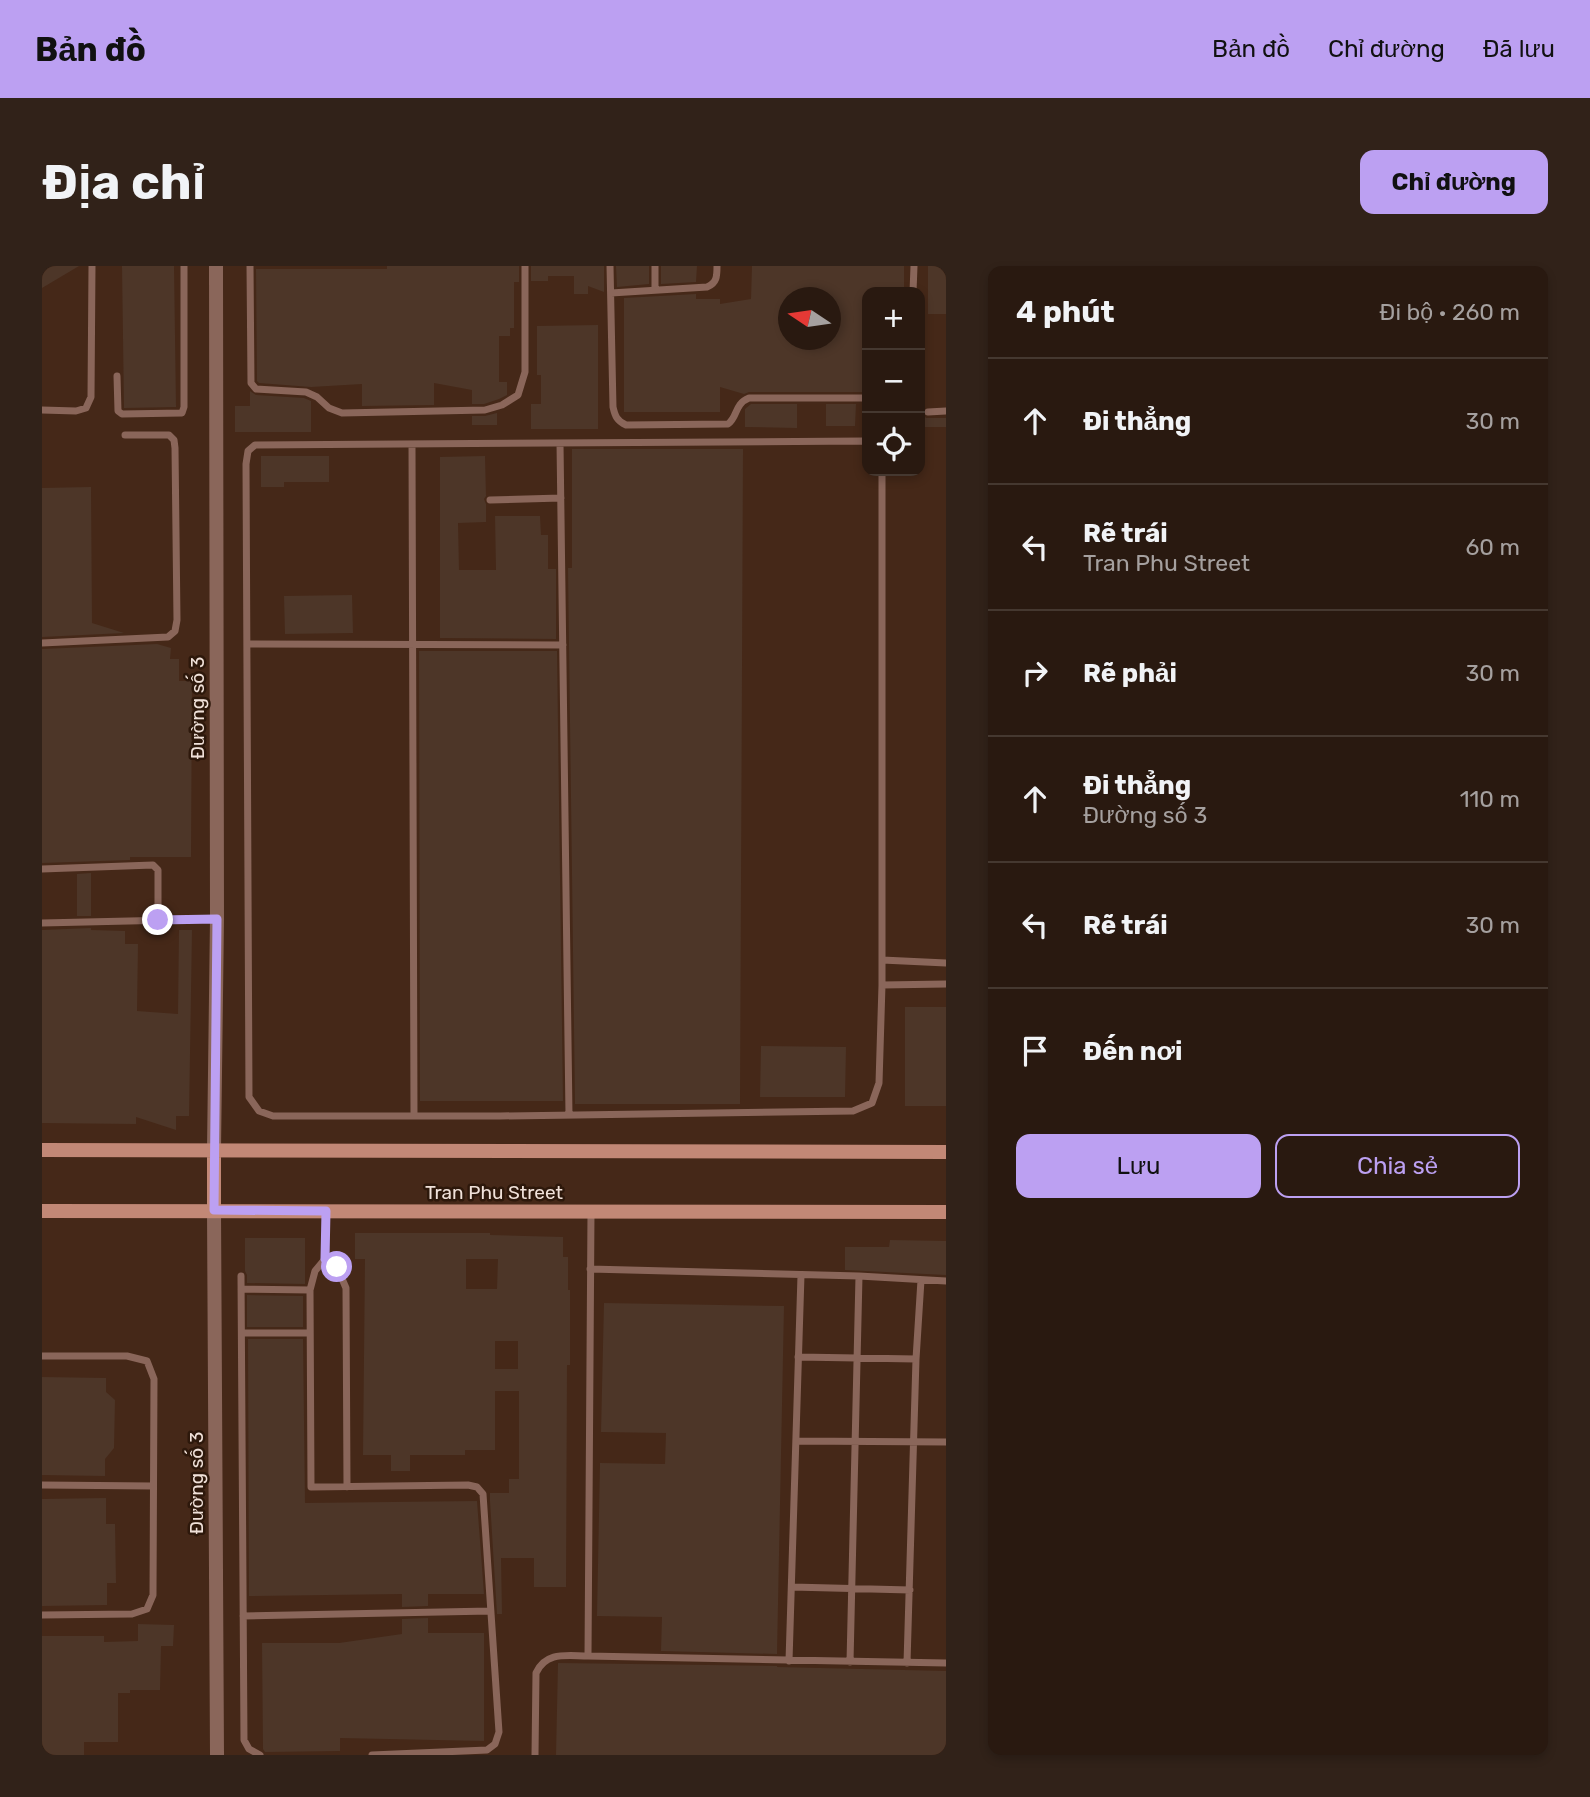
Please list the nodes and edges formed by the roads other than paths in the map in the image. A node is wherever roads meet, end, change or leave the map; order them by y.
1 (92, 266) edge
2 (184, 266) edge
3 (216, 266) edge
4 (250, 266) edge
5 (525, 266) edge
6 (610, 266) edge
7 (655, 266) edge
8 (717, 266) edge
9 (914, 266) edge
10 (913, 287) edge
11 (655, 290) junction
12 (611, 293) junction
13 (117, 376) dead end
14 (862, 398) edge
15 (42, 410) edge
16 (946, 411) edge
17 (928, 412) dead end
18 (125, 435) dead end
19 (862, 440) edge
20 (560, 443) junction
21 (412, 444) junction
22 (882, 476) edge
23 (561, 498) junction
24 (490, 500) dead end
25 (42, 643) edge
26 (412, 644) junction
27 (247, 645) junction
28 (563, 645) junction
29 (42, 869) edge
30 (217, 919) junction
31 (158, 920) junction
32 (42, 923) edge
33 (882, 960) junction
34 (946, 963) edge
35 (946, 984) edge
36 (882, 985) junction
37 (569, 1115) junction
38 (414, 1116) junction
39 (42, 1150) edge
40 (214, 1150) junction
41 (946, 1152) edge
42 (214, 1210) junction
43 (42, 1211) edge
44 (326, 1211) junction
45 (591, 1211) junction
46 (946, 1212) edge
47 (325, 1259) junction
48 (590, 1269) junction
49 (801, 1275) junction
50 (241, 1276) dead end
51 (859, 1276) junction
52 (921, 1280) junction
53 (946, 1281) edge
54 (241, 1289) junction
55 (310, 1290) junction
56 (242, 1333) junction
57 (310, 1333) junction
58 (42, 1356) edge
59 (798, 1357) junction
60 (856, 1359) junction
61 (916, 1359) junction
62 (796, 1440) junction
63 (855, 1441) junction
64 (914, 1442) junction
65 (946, 1443) edge
66 (42, 1485) edge
67 (153, 1486) junction
68 (347, 1487) junction
69 (792, 1587) junction
70 (852, 1589) junction
71 (910, 1590) junction
72 (490, 1611) junction
73 (42, 1615) edge
74 (243, 1616) junction
75 (588, 1656) junction
76 (789, 1661) junction
77 (850, 1662) junction
78 (907, 1663) junction
79 (946, 1663) edge
80 (217, 1755) edge
81 (260, 1755) edge
82 (372, 1755) edge
83 (535, 1755) edge

1 - 15 lane
2 - 13 lane
3 - 30 street, Đường số 3
4 - 5 lane
6 - 12 lane
7 - 11 lane
8 - 11 lane
9 - 10 lane
11 - 12 lane
12 - 14 lane
16 - 17 lane
18 - 25 lane
19 - 20 lane
20 - 21 lane
20 - 23 lane
21 - 26 lane
21 - 27 lane
22 - 33 lane
23 - 24 lane
23 - 28 lane
26 - 27 lane
26 - 28 lane
26 - 38 lane
27 - 38 lane
28 - 37 lane
29 - 31 lane
30 - 31 lane
30 - 40 street, Đường số 3
31 - 32 lane
33 - 34 lane
33 - 36 lane
35 - 36 lane
36 - 37 lane
37 - 38 lane
39 - 40 main road
40 - 41 main road
40 - 42 main road
42 - 43 main road, Tran Phu Street
42 - 44 main road, Tran Phu Street
42 - 80 street, Đường số 3
44 - 45 main road, Tran Phu Street
44 - 47 lane
45 - 46 main road, Tran Phu Street
45 - 48 lane
47 - 55 lane
47 - 68 lane
48 - 49 lane
48 - 75 lane
49 - 51 lane
49 - 59 lane
50 - 54 lane
51 - 52 lane
51 - 60 lane
52 - 53 lane
52 - 61 lane
54 - 55 lane
54 - 56 lane
55 - 57 lane
56 - 57 lane
56 - 74 lane
57 - 68 lane
58 - 67 lane
59 - 60 lane
59 - 62 lane
60 - 61 lane
60 - 63 lane
61 - 64 lane
62 - 63 lane
62 - 69 lane
63 - 64 lane
63 - 70 lane
64 - 65 lane
64 - 71 lane
66 - 67 lane
67 - 73 lane
68 - 72 lane
69 - 70 lane
69 - 76 lane
70 - 71 lane
70 - 77 lane
71 - 78 lane
72 - 74 lane
72 - 82 lane
74 - 81 lane
75 - 76 lane
75 - 83 lane
76 - 77 lane
77 - 78 lane
78 - 79 lane

